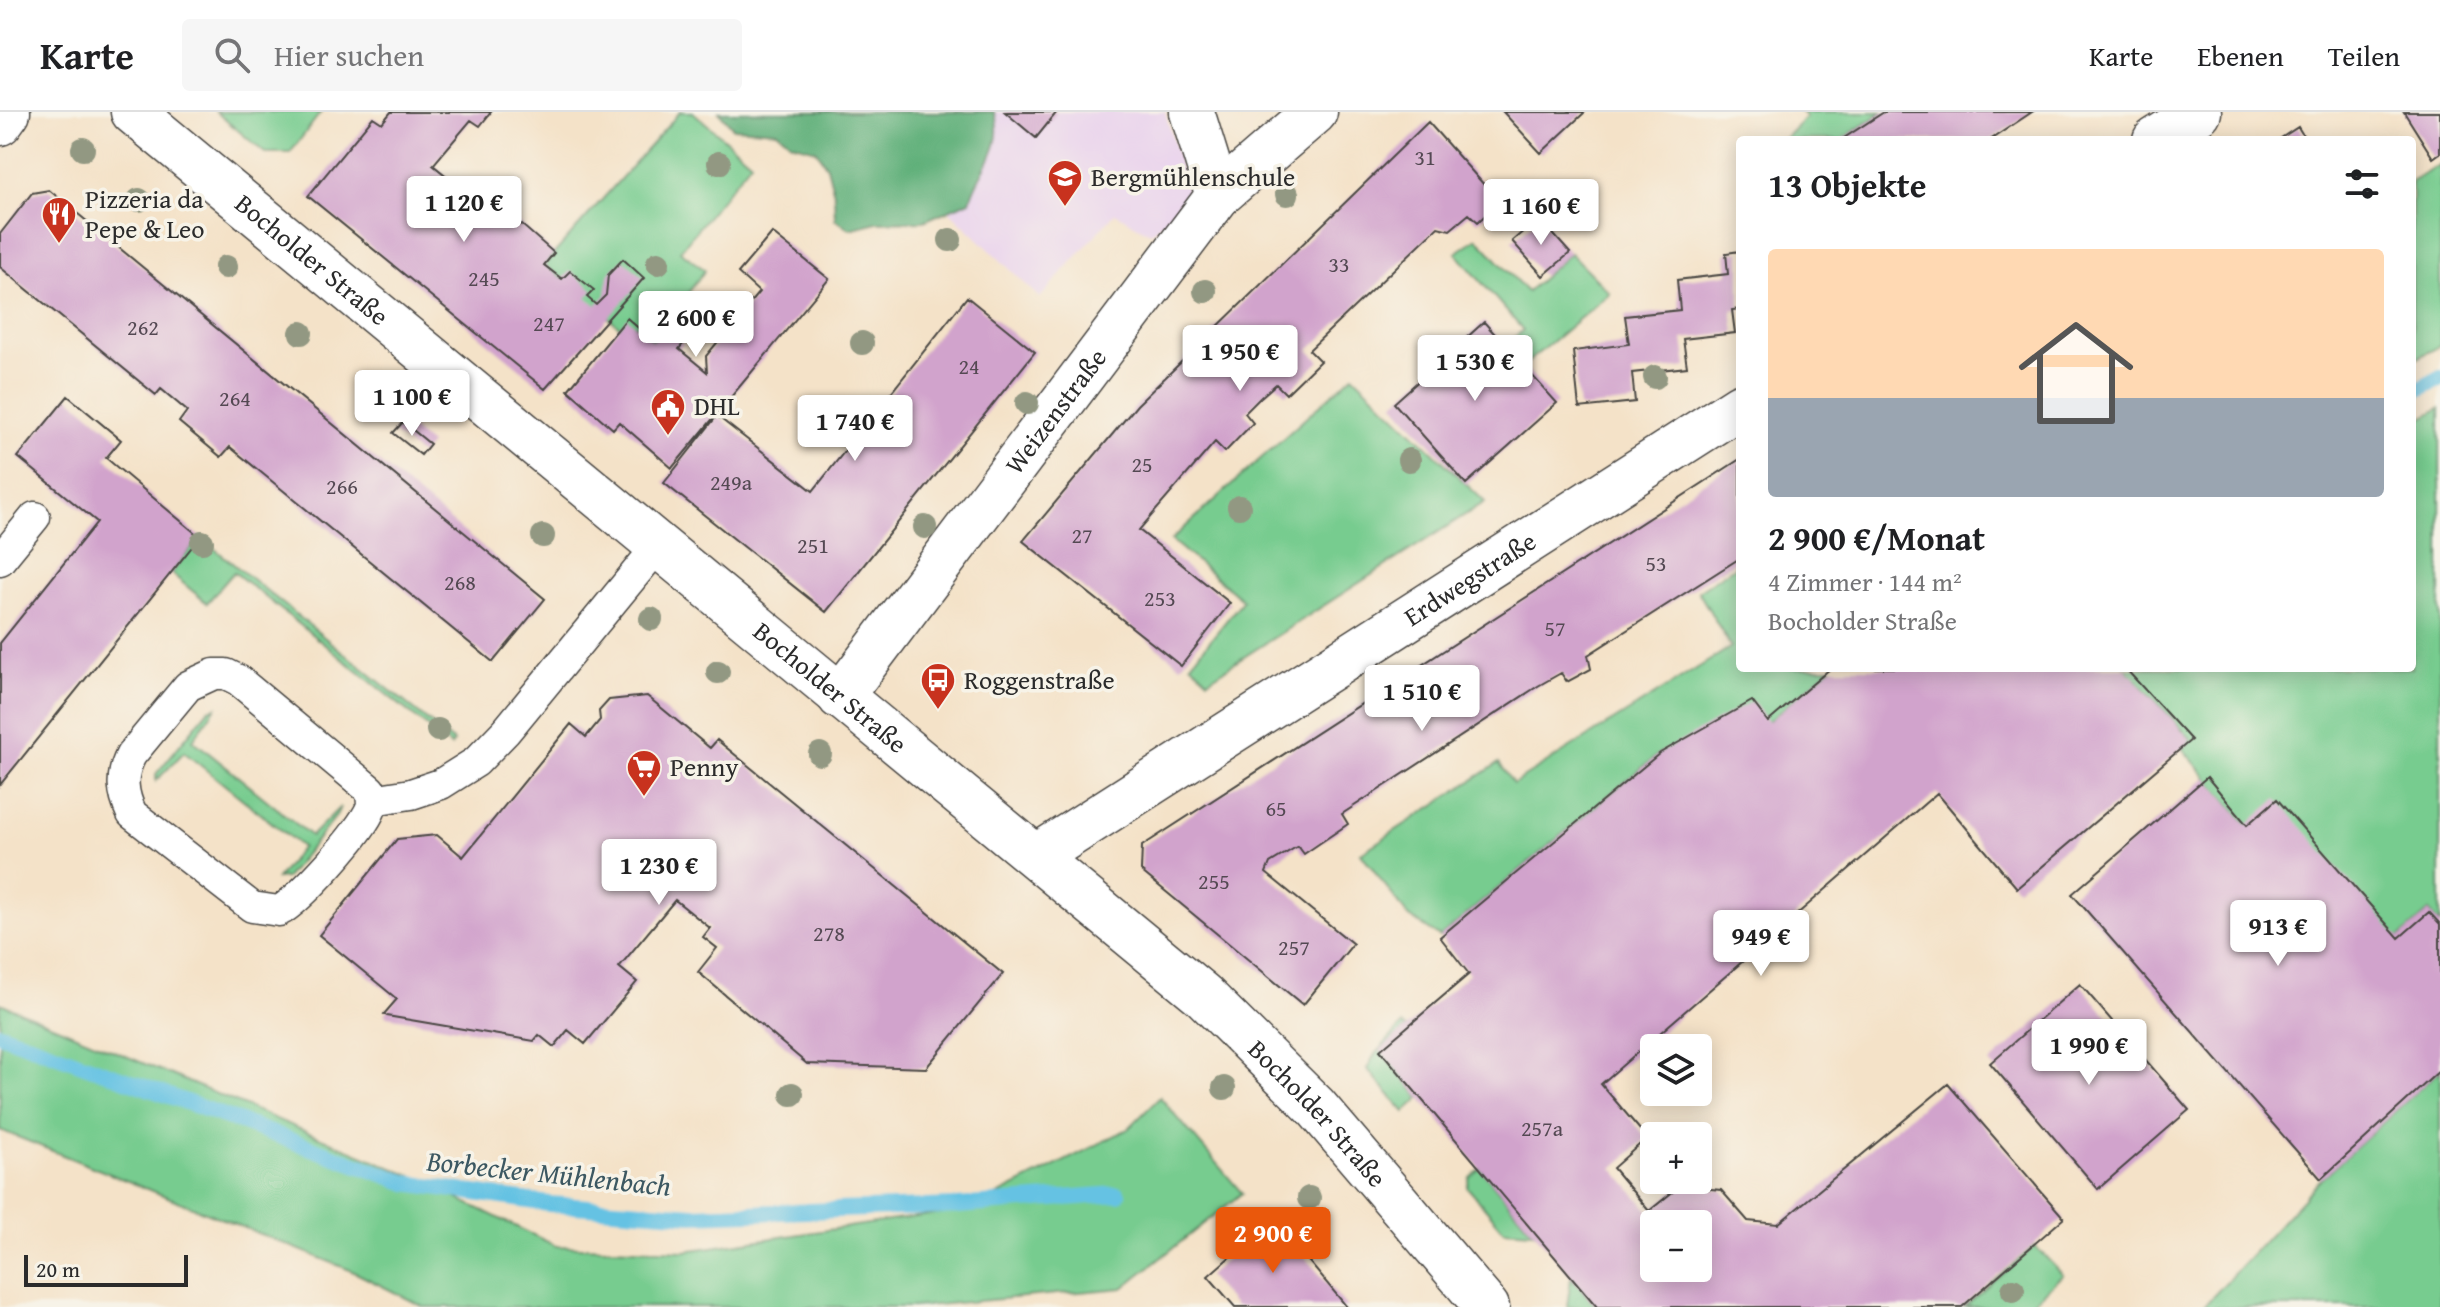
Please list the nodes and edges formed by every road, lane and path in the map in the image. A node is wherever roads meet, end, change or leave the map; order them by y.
1 (8, 112) edge
2 (133, 112) edge
3 (1192, 112) edge
4 (1315, 112) edge
5 (2199, 112) edge
6 (0, 123) edge
7 (2161, 136) edge
8 (1218, 196) junction
9 (1736, 409) edge
10 (35, 517) dead end
11 (658, 546) junction
12 (0, 560) edge
13 (840, 697) junction
14 (372, 800) junction
15 (1037, 856) junction
16 (1487, 1307) edge

1 - 6 main road
2 - 11 main road, Bocholder Straße
3 - 8 main road
4 - 8 main road, Weizenstraße
5 - 7 main road
8 - 13 main road, Weizenstraße
9 - 15 main road, Erdwegstraße
10 - 12 lane
11 - 13 main road, Bocholder Straße
11 - 14 lane
13 - 15 main road, Bocholder Straße
14 - 14 lane
15 - 16 main road, Bocholder Straße

